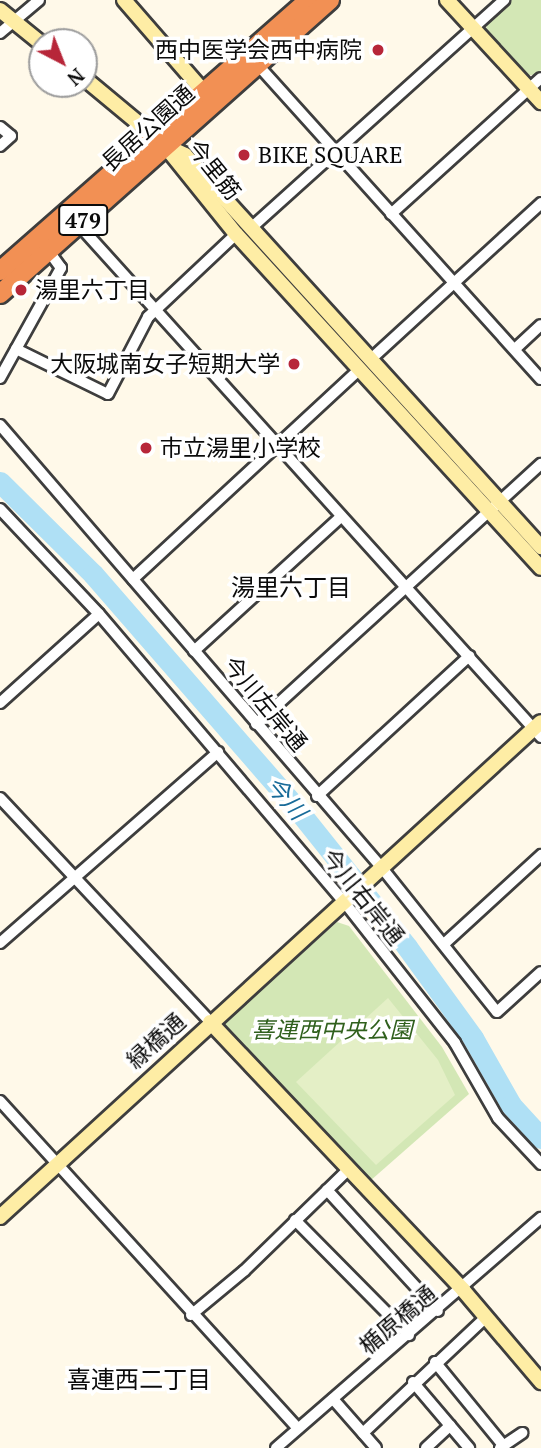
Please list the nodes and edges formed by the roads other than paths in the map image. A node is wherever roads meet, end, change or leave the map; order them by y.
1 (39, 0) edge
2 (124, 0) edge
3 (309, 0) edge
4 (330, 0) edge
5 (447, 0) edge
6 (504, 0) edge
7 (0, 10) edge
8 (14, 21) junction
9 (474, 27) junction
10 (28, 32) edge
11 (0, 33) edge
12 (257, 64) junction
13 (541, 78) edge
14 (98, 89) edge
15 (529, 89) junction
16 (203, 91) junction
17 (541, 102) edge
18 (0, 127) edge
19 (160, 140) junction
20 (0, 146) edge
21 (335, 152) junction
22 (541, 204) edge
23 (391, 214) junction
24 (78, 224) junction
25 (251, 228) junction
26 (236, 234) junction
27 (48, 250) junction
28 (0, 271) edge
29 (454, 285) junction
30 (0, 294) edge
31 (155, 310) junction
32 (541, 325) edge
33 (16, 349) junction
34 (515, 349) junction
35 (371, 359) junction
36 (359, 370) junction
37 (0, 378) edge
38 (541, 379) edge
39 (0, 425) edge
40 (276, 446) junction
41 (541, 464) edge
42 (494, 506) junction
43 (0, 509) edge
44 (341, 517) junction
45 (541, 547) edge
46 (541, 568) edge
47 (133, 579) junction
48 (407, 586) junction
49 (99, 614) junction
50 (194, 651) junction
51 (469, 656) junction
52 (0, 703) edge
53 (256, 724) junction
54 (538, 729) edge
55 (218, 752) junction
56 (317, 796) junction
57 (0, 798) edge
58 (541, 855) edge
59 (379, 871) junction
60 (74, 879) junction
61 (345, 903) junction
62 (0, 943) edge
63 (444, 944) junction
64 (541, 972) edge
65 (210, 1022) junction
66 (0, 1101) edge
67 (58, 1162) junction
68 (541, 1164) edge
69 (348, 1170) junction
70 (327, 1190) junction
71 (1, 1214) edge
72 (541, 1218) edge
73 (295, 1220) junction
74 (463, 1290) junction
75 (438, 1311) junction
76 (191, 1314) junction
77 (486, 1317) junction
78 (409, 1335) junction
79 (435, 1362) junction
80 (413, 1382) junction
81 (541, 1382) edge
82 (333, 1399) junction
83 (450, 1426) junction
84 (298, 1428) junction
85 (363, 1433) junction
86 (522, 1433) dead end
87 (502, 1447) edge
88 (276, 1448) edge
89 (376, 1448) edge
90 (426, 1448) edge
91 (469, 1448) edge

1 - 8 street
2 - 16 street
3 - 16 highway, 長居公園通 / 479
4 - 12 highway, 長居公園通 / 479
5 - 9 street
6 - 9 street
7 - 8 street
8 - 10 street
8 - 11 street
9 - 15 street
9 - 21 street
12 - 19 highway, 長居公園通 / 479
12 - 21 street
13 - 15 street
14 - 19 street
15 - 17 street
15 - 23 street
16 - 19 highway, 長居公園通 / 479
18 - 20 street
19 - 24 highway, 長居公園通 / 479
19 - 25 street, 今里筋
19 - 26 street, 今里筋
19 - 28 highway, 長居公園通 / 479
21 - 23 street
21 - 25 street
22 - 29 street
23 - 29 street
24 - 27 highway, 長居公園通 / 479
24 - 31 street
25 - 35 street, 今里筋
26 - 31 street
26 - 36 street, 今里筋
27 - 30 highway, 長居公園通 / 479
27 - 33 street
29 - 34 street
29 - 35 street
31 - 33 street
31 - 40 street
32 - 34 street
33 - 37 street
34 - 38 street
35 - 42 street, 今里筋
36 - 40 street
36 - 42 street, 今里筋
39 - 47 street, 今川左岸通
40 - 44 street
40 - 47 street
41 - 42 street
42 - 45 street, 今里筋
42 - 46 street, 今里筋
42 - 48 street
43 - 49 street, 今川右岸通
44 - 48 street
44 - 50 street
47 - 50 street, 今川左岸通
48 - 51 street
48 - 53 street
49 - 52 street
49 - 55 street, 今川右岸通
50 - 53 street, 今川左岸通
51 - 54 street
51 - 56 street
53 - 56 street, 今川左岸通
54 - 59 street
55 - 60 street
55 - 61 street, 今川右岸通
56 - 59 street, 今川左岸通
57 - 60 street
58 - 63 street
59 - 61 street, 緑橋通
59 - 63 street, 今川左岸通
60 - 62 street
60 - 65 street
61 - 65 street, 緑橋通
61 - 68 street, 今川右岸通
63 - 64 street, 今川左岸通
65 - 67 street, 緑橋通
65 - 69 street
66 - 67 street
67 - 71 street, 緑橋通
67 - 76 street
69 - 70 street
69 - 74 street
70 - 73 street
70 - 75 street
72 - 74 street, 楯原橋通
73 - 76 street
73 - 78 street
74 - 75 street, 楯原橋通
74 - 77 street
75 - 78 street, 楯原橋通
76 - 84 street
77 - 79 street
77 - 81 street
78 - 82 street, 楯原橋通
79 - 80 street
79 - 87 street
80 - 83 street
80 - 85 street
82 - 84 street, 楯原橋通
82 - 85 street
83 - 90 street
83 - 91 street
84 - 88 street, 楯原橋通
85 - 89 street
86 - 87 street

